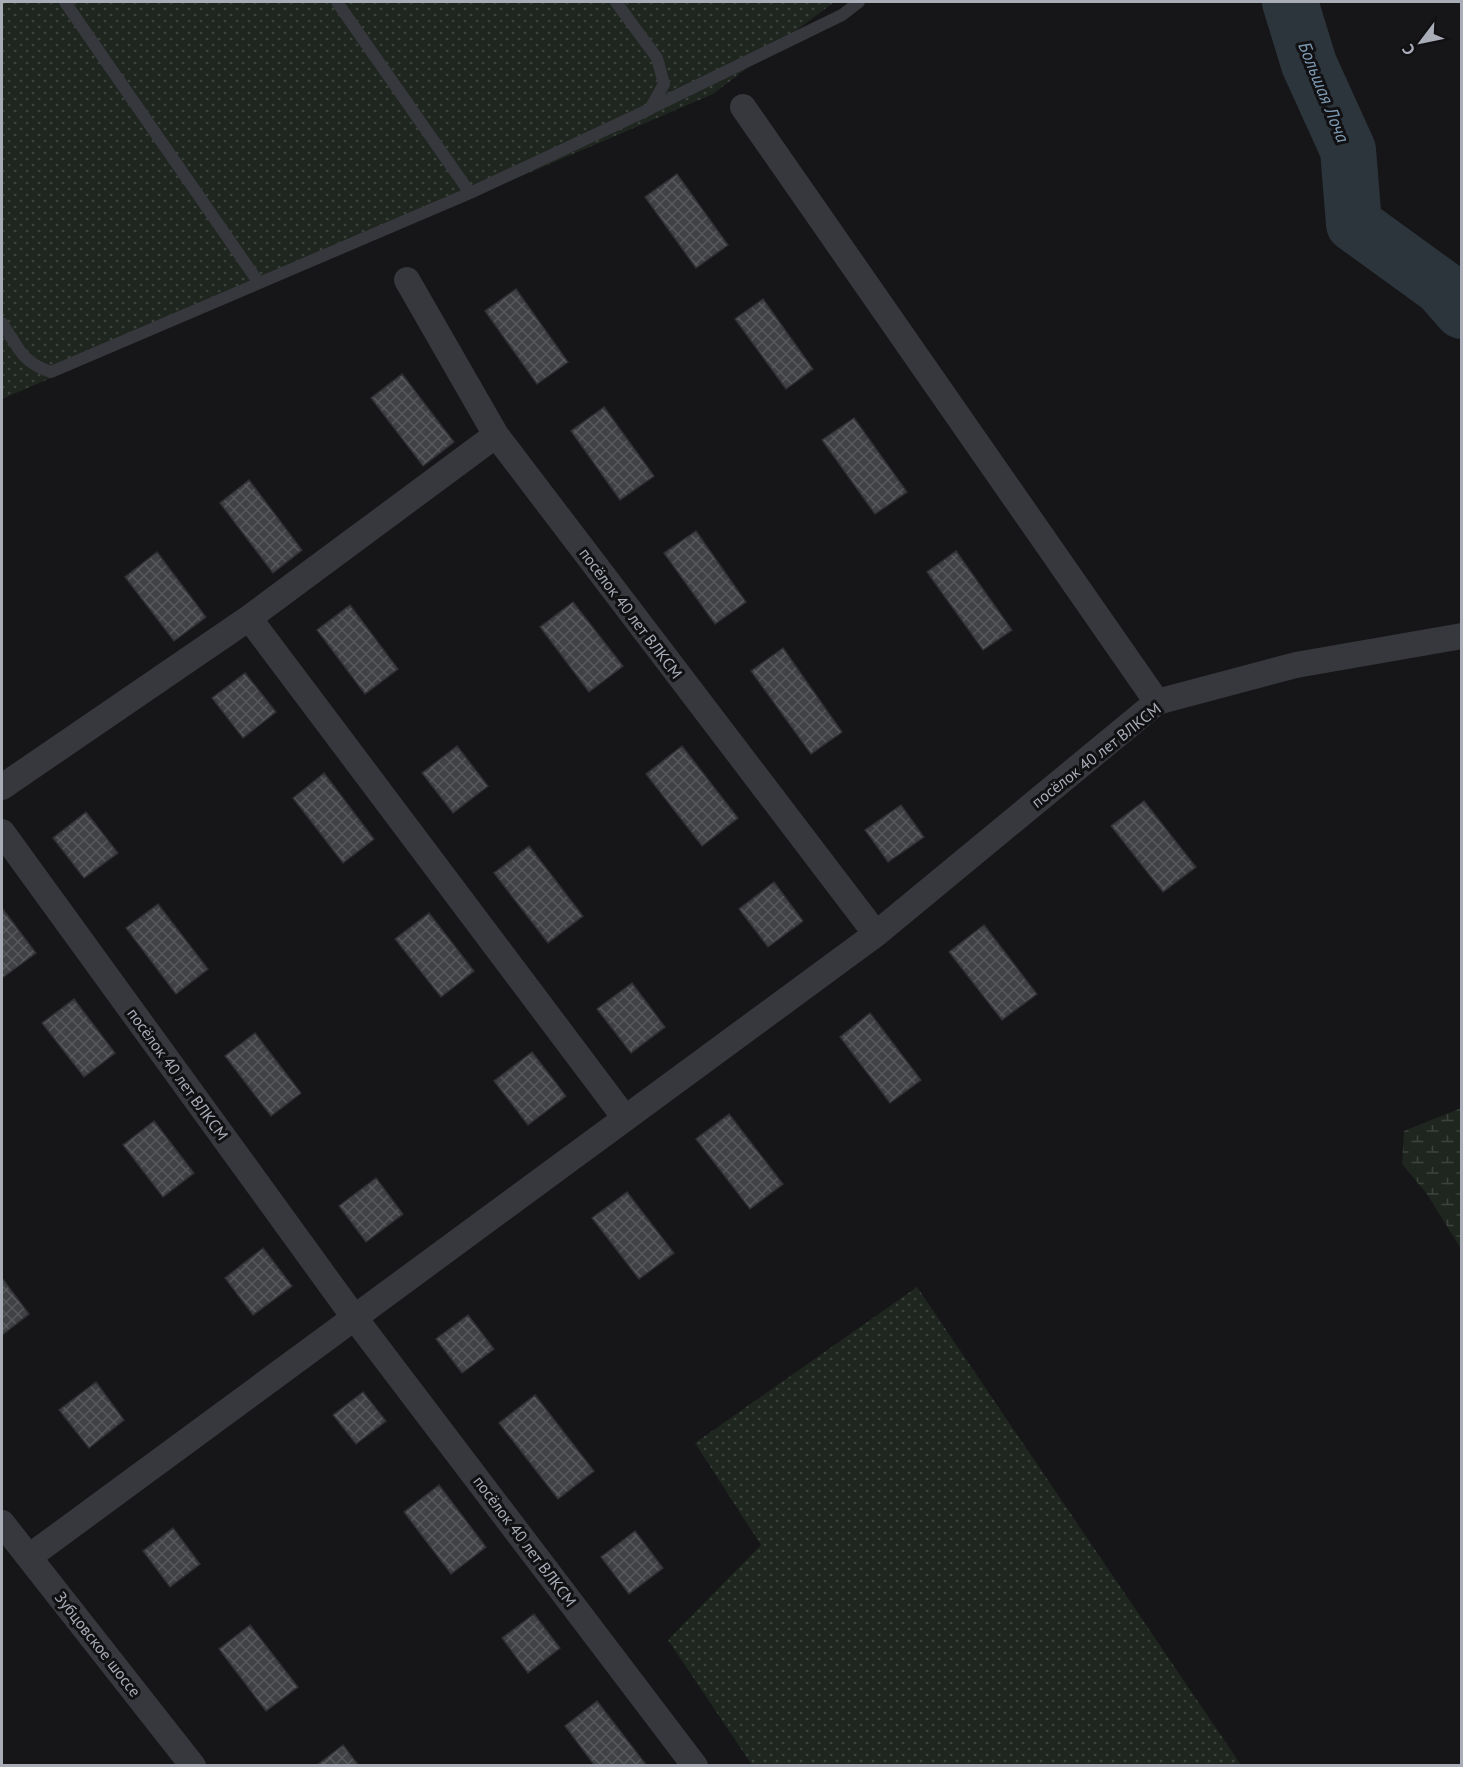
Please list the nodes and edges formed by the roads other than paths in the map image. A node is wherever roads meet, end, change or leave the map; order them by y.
1 (64, 2) edge
2 (337, 2) edge
3 (616, 2) edge
4 (859, 2) edge
5 (743, 107) dead end
6 (650, 109) junction
7 (470, 193) junction
8 (407, 280) dead end
9 (259, 283) junction
10 (2, 323) edge
11 (496, 435) junction
12 (249, 618) junction
13 (1461, 636) edge
14 (1157, 702) junction
15 (2, 788) edge
16 (2, 832) edge
17 (876, 934) junction
18 (626, 1118) junction
19 (354, 1317) junction
20 (2, 1523) edge
21 (29, 1557) junction
22 (193, 1766) edge
23 (695, 1766) edge

1 - 9 lane
2 - 7 lane
3 - 6 lane
4 - 6 lane
5 - 14 street
6 - 7 lane
7 - 9 lane
8 - 11 street, посёлок 40 лет ВЛКСМ
9 - 10 lane
11 - 12 street
11 - 17 street, посёлок 40 лет ВЛКСМ
12 - 15 street
12 - 18 street
13 - 14 street, посёлок 40 лет ВЛКСМ
14 - 17 street, посёлок 40 лет ВЛКСМ
16 - 19 street, посёлок 40 лет ВЛКСМ
17 - 18 street, посёлок 40 лет ВЛКСМ
18 - 19 street, посёлок 40 лет ВЛКСМ
19 - 21 street, посёлок 40 лет ВЛКСМ
19 - 23 street, посёлок 40 лет ВЛКСМ
20 - 21 street, Зубцовское шоссе
21 - 22 street, Зубцовское шоссе

